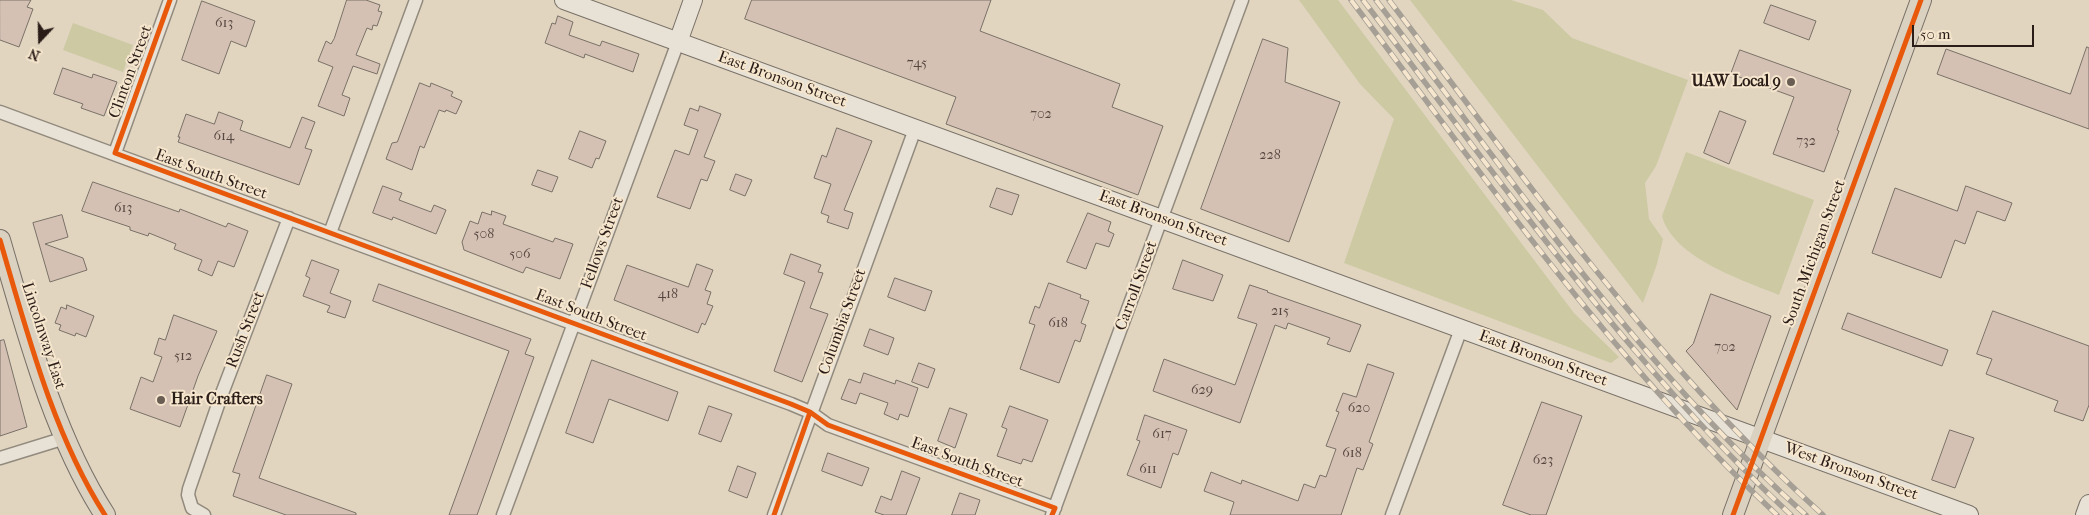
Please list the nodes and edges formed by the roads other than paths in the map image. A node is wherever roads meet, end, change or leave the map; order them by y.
1 (170, 0) edge
2 (416, 0) edge
3 (564, 0) edge
4 (693, 0) edge
5 (1242, 0) edge
6 (1921, 0) edge
7 (678, 42) junction
8 (0, 112) edge
9 (915, 130) junction
10 (115, 153) junction
11 (289, 218) junction
12 (1162, 219) junction
13 (330, 233) junction
14 (0, 240) edge
15 (574, 323) junction
16 (1461, 329) junction
17 (810, 412) junction
18 (65, 438) junction
19 (1761, 439) junction
20 (0, 458) edge
21 (2089, 504) edge
22 (1053, 512) edge
23 (105, 515) edge
24 (204, 515) edge
25 (503, 515) edge
26 (774, 515) edge
27 (1392, 515) edge
28 (1733, 515) edge
29 (1969, 515) edge
30 (2085, 515) edge

1 - 10 street, Clinton Street
2 - 13 street
3 - 7 street, East Bronson Street
4 - 7 street, Fellows Street
5 - 12 street, Carroll Street
6 - 19 main road, South Michigan Street
7 - 9 street, East Bronson Street
7 - 15 street, Fellows Street
8 - 10 street, East South Street
9 - 12 street, East Bronson Street
9 - 17 street, Columbia Street
10 - 11 street, East South Street
11 - 13 street, East South Street
11 - 24 street, Rush Street
12 - 16 street, East Bronson Street
12 - 22 street, Carroll Street
13 - 15 street, East South Street
14 - 18 main road, Lincolnway East
15 - 17 street, East South Street
15 - 25 street, Fellows Street
16 - 19 street, East Bronson Street
16 - 27 street
17 - 22 street, East South Street
17 - 26 street, Columbia Street
18 - 20 street
18 - 23 main road, Lincolnway East
19 - 28 main road, South Michigan Street
19 - 29 street, West Bronson Street
21 - 30 street

